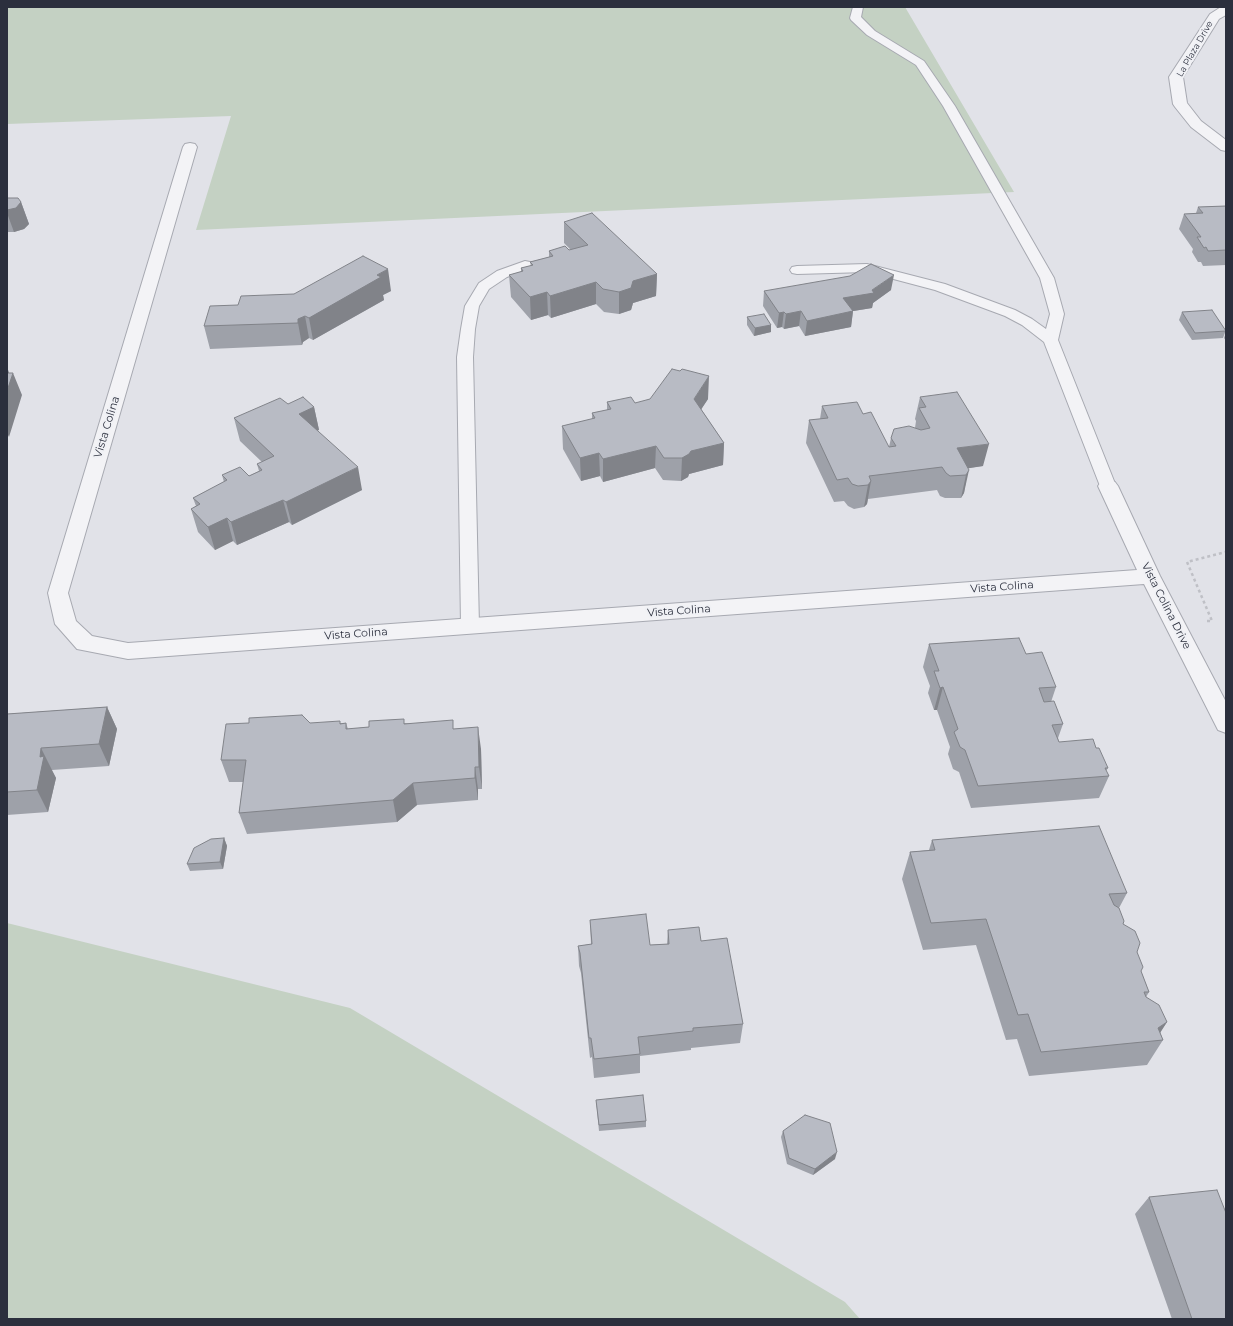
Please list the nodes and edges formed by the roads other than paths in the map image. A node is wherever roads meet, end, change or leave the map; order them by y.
1 (858, 7) edge
2 (1226, 9) edge
3 (190, 147) dead end
4 (1226, 148) edge
5 (525, 265) edge
6 (797, 270) dead end
7 (1051, 340) junction
8 (1108, 486) joint
9 (1150, 576) junction
10 (470, 626) junction
11 (1226, 724) edge

1 - 7 lane
2 - 4 street, La Plaza Drive
3 - 10 street, Vista Colina
5 - 10 lane
6 - 7 lane
7 - 8 lane
8 - 9 street, Vista Colina Drive
9 - 10 street, Vista Colina
9 - 11 street, Vista Colina Drive

